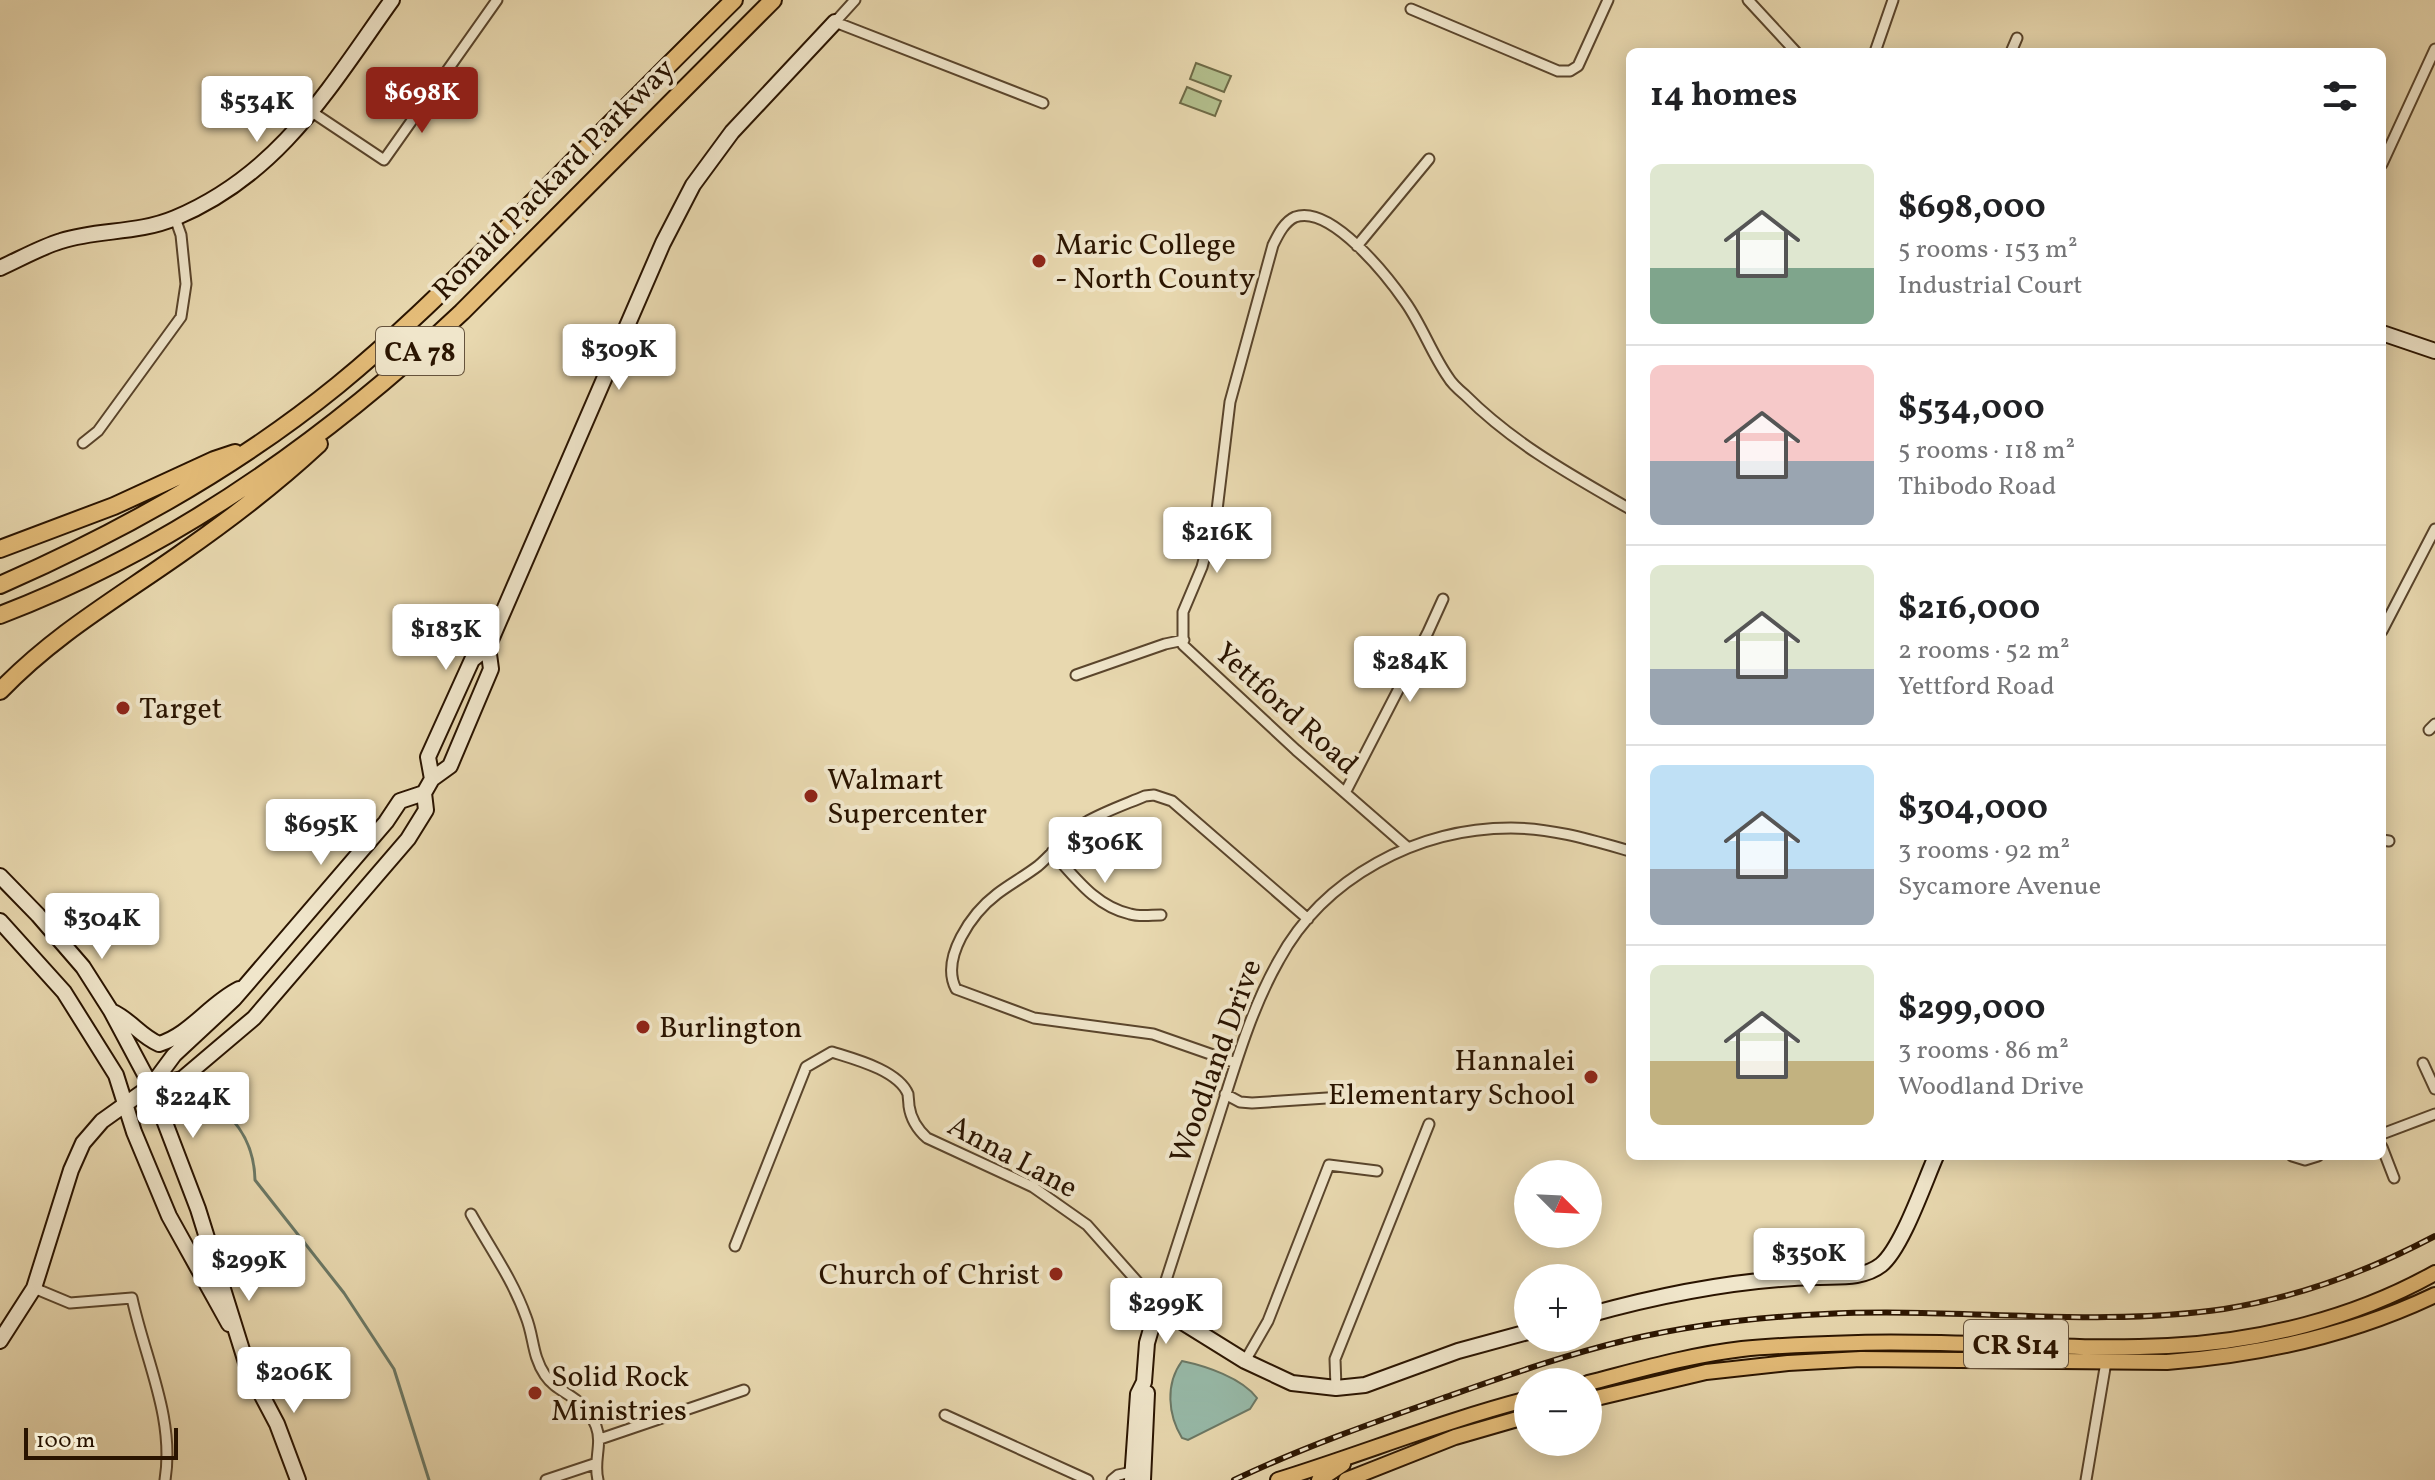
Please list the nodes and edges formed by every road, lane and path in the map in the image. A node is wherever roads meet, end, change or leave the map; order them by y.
1 (392, 0) edge
2 (497, 0) edge
3 (734, 0) edge
4 (773, 0) edge
5 (855, 0) edge
6 (1608, 0) edge
7 (1748, 0) edge
8 (1893, 0) edge
9 (1411, 9) dead end
10 (835, 22) junction
11 (2017, 38) dead end
12 (1792, 48) edge
13 (1876, 48) edge
14 (2013, 48) edge
15 (2435, 49) edge
16 (1043, 103) dead end
17 (312, 112) junction
18 (2386, 155) edge
19 (1429, 159) dead end
20 (175, 218) junction
21 (1357, 246) junction
22 (0, 268) edge
23 (2386, 334) edge
24 (2435, 351) edge
25 (396, 371) junction
26 (83, 443) dead end
27 (252, 448) junction
28 (1626, 507) edge
29 (2435, 529) edge
30 (0, 549) edge
31 (0, 585) edge
32 (1443, 599) dead end
33 (0, 615) edge
34 (2386, 623) edge
35 (1184, 640) junction
36 (488, 647) junction
37 (1076, 675) dead end
38 (0, 691) edge
39 (432, 779) junction
40 (424, 793) junction
41 (1345, 793) junction
42 (1407, 847) junction
43 (1626, 850) edge
44 (1052, 852) junction
45 (0, 876) edge
46 (1161, 915) dead end
47 (1308, 919) junction
48 (0, 921) edge
49 (246, 986) junction
50 (111, 1011) junction
51 (1236, 1063) junction
52 (2423, 1063) dead end
53 (151, 1086) junction
54 (2435, 1089) edge
55 (1225, 1094) junction
56 (1372, 1095) dead end
57 (125, 1103) junction
58 (2434, 1118) edge
59 (1429, 1124) dead end
60 (2386, 1130) edge
61 (2386, 1157) edge
62 (1934, 1160) edge
63 (1377, 1171) dead end
64 (2394, 1178) dead end
65 (471, 1214) dead end
66 (735, 1246) dead end
67 (2435, 1273) edge
68 (34, 1288) junction
69 (2435, 1295) edge
70 (1158, 1305) junction
71 (1602, 1312) edge
72 (236, 1335) junction
73 (1514, 1336) edge
74 (0, 1341) edge
75 (1245, 1361) junction
76 (2106, 1362) junction
77 (1602, 1380) edge
78 (1336, 1388) junction
79 (744, 1390) dead end
80 (1602, 1396) edge
81 (1514, 1403) edge
82 (945, 1415) dead end
83 (1514, 1420) edge
84 (600, 1439) junction
85 (1353, 1456) junction
86 (594, 1464) junction
87 (1136, 1477) edge
88 (165, 1480) edge
89 (298, 1480) edge
90 (546, 1480) edge
91 (598, 1480) edge
92 (1088, 1480) edge
93 (1112, 1480) edge
94 (1278, 1480) edge
95 (1319, 1480) edge
96 (1346, 1480) edge
97 (2086, 1480) edge

1 - 17 street
2 - 17 street
3 - 27 highway, Ronald Packard Parkway / CA 78
4 - 25 highway, Ronald Packard Parkway / CA 78
5 - 10 street
6 - 9 street
7 - 12 street
8 - 13 street
10 - 16 street
10 - 36 street
11 - 14 street
15 - 18 street
17 - 20 street
19 - 21 street
20 - 22 street
20 - 26 street
21 - 28 street
21 - 35 street, Yettford Road
23 - 24 street
25 - 33 highway, Ronald Packard Parkway / CA 78
25 - 38 highway
27 - 30 highway
27 - 31 highway, Ronald Packard Parkway / CA 78
29 - 34 street
32 - 41 street
35 - 37 street
35 - 41 street, Yettford Road
36 - 39 street
36 - 39 street
39 - 40 street
40 - 49 street
40 - 53 street
41 - 42 street, Yettford Road
42 - 43 street, Woodland Drive
42 - 47 street, Woodland Drive
44 - 46 street
44 - 47 street
44 - 51 street
45 - 50 street
47 - 51 street, Woodland Drive
48 - 57 street
49 - 50 street
49 - 53 street
50 - 53 street
51 - 55 street, Woodland Drive
52 - 54 street
53 - 57 street
53 - 72 street
55 - 56 street
55 - 70 street, Woodland Drive
57 - 68 street
57 - 72 street
58 - 60 street
59 - 78 street
61 - 64 street
62 - 71 street
63 - 75 street
65 - 84 street
66 - 70 street, Anna Lane
67 - 77 main road, CR S14
68 - 74 street
68 - 88 street
69 - 76 main road, CR S14
70 - 75 street
70 - 87 street, Woodland Drive
72 - 89 street
73 - 78 street
75 - 78 street
76 - 80 main road, CR S14
76 - 97 street
79 - 84 street
81 - 85 main road
82 - 92 street
83 - 96 main road
84 - 86 street
85 - 94 main road
85 - 95 main road
86 - 90 street
86 - 91 street
87 - 93 street

